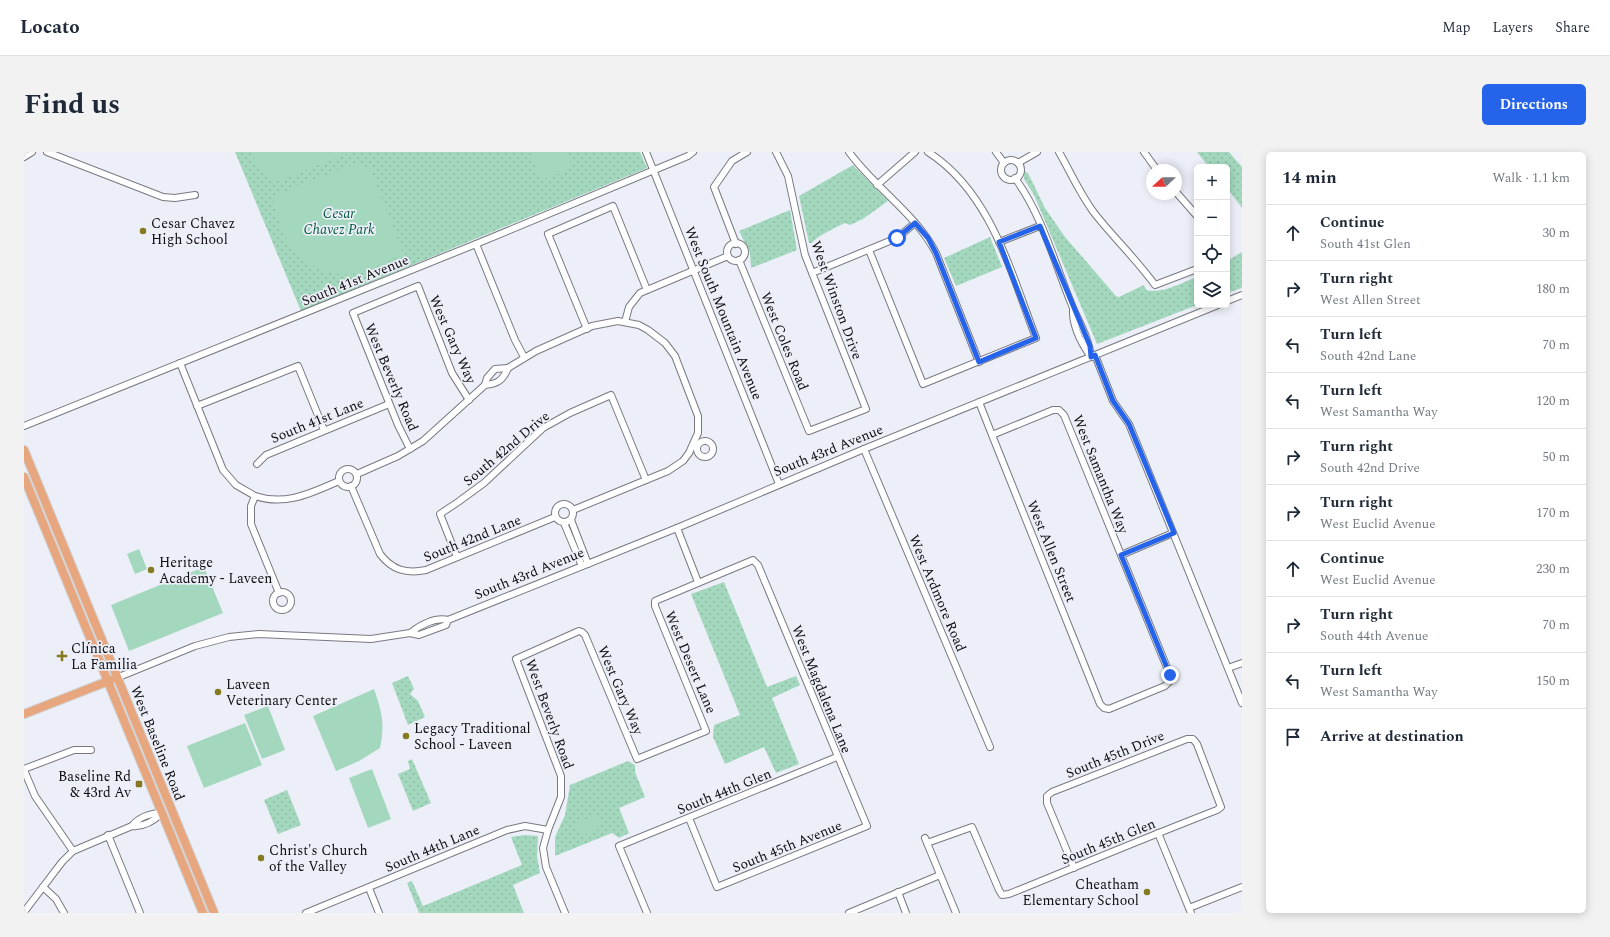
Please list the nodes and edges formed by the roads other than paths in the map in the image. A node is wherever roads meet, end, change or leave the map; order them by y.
1 (32, 152) edge
2 (47, 152) edge
3 (646, 152) edge
4 (694, 152) edge
5 (747, 152) edge
6 (776, 152) edge
7 (849, 152) edge
8 (915, 152) edge
9 (928, 152) edge
10 (996, 152) edge
11 (1037, 152) edge
12 (1059, 152) edge
13 (1144, 152) edge
14 (24, 157) edge
15 (1004, 163) junction
16 (1018, 163) junction
17 (1153, 164) edge
18 (653, 171) junction
19 (1015, 178) junction
20 (877, 185) junction
21 (195, 195) dead end
22 (1182, 199) edge
23 (1194, 213) edge
24 (915, 223) junction
25 (1040, 226) junction
26 (999, 242) junction
27 (476, 244) junction
28 (736, 244) junction
29 (869, 250) junction
30 (728, 256) junction
31 (739, 260) junction
32 (694, 269) junction
33 (1194, 270) edge
34 (812, 273) junction
35 (418, 286) joint
36 (646, 290) junction
37 (1242, 295) edge
38 (1230, 300) edge
39 (1211, 308) edge
40 (625, 322) junction
41 (587, 329) junction
42 (1093, 356) junction
43 (524, 357) junction
44 (979, 362) junction
45 (180, 363) junction
46 (508, 368) junction
47 (485, 385) junction
48 (469, 400) junction
49 (978, 402) junction
50 (389, 404) junction
51 (197, 406) junction
52 (866, 409) joint
53 (24, 426) edge
54 (324, 430) junction
55 (992, 435) junction
56 (410, 449) junction
57 (864, 449) junction
58 (24, 450) edge
59 (257, 464) dead end
60 (356, 474) junction
61 (24, 477) edge
62 (646, 480) junction
63 (339, 481) junction
64 (779, 484) junction
65 (351, 486) junction
66 (255, 496) junction
67 (573, 510) junction
68 (555, 517) junction
69 (571, 520) junction
70 (564, 523) junction
71 (676, 528) junction
72 (1174, 533) junction
73 (1121, 555) junction
74 (457, 557) junction
75 (585, 565) junction
76 (698, 582) junction
77 (279, 593) dead end
78 (582, 632) joint
79 (1242, 663) edge
80 (1228, 668) junction
81 (112, 680) junction
82 (1169, 682) joint
83 (1242, 703) edge
84 (24, 714) edge
85 (990, 747) dead end
86 (91, 750) dead end
87 (837, 757) junction
88 (637, 759) joint
89 (24, 770) edge
90 (1221, 807) joint
91 (162, 813) junction
92 (689, 818) junction
93 (867, 826) joint
94 (548, 830) junction
95 (1158, 833) junction
96 (108, 835) junction
97 (73, 851) junction
98 (1074, 868) junction
99 (940, 875) junction
100 (43, 887) junction
101 (1242, 887) edge
102 (369, 888) junction
103 (898, 892) junction
104 (1190, 911) edge
105 (24, 912) edge
106 (64, 913) edge
107 (140, 913) edge
108 (202, 913) edge
109 (214, 913) edge
110 (306, 913) edge
111 (379, 913) edge
112 (565, 913) edge
113 (647, 913) edge
114 (849, 913) edge
115 (906, 913) edge
116 (956, 913) edge

1 - 14 street
2 - 21 street
3 - 18 street, West South Mountain Avenue
4 - 18 street, South 41st Avenue
5 - 28 street, West Coles Road
6 - 34 street, West Winston Drive
7 - 20 street
8 - 20 street
9 - 26 street
10 - 15 street
11 - 16 street
12 - 33 street
13 - 17 street
15 - 16 street
15 - 19 street
16 - 19 street
18 - 27 street, South 41st Avenue
18 - 32 street, West South Mountain Avenue
19 - 25 street
20 - 24 street
22 - 23 street
24 - 29 street
24 - 44 street
25 - 26 street
25 - 42 street
26 - 44 street
27 - 43 street
27 - 45 street, South 41st Avenue
28 - 30 street
28 - 31 street, West Coles Road
29 - 34 street
29 - 44 street
30 - 31 street
30 - 32 street
31 - 52 street, West Coles Road
32 - 36 street
32 - 64 street, West South Mountain Avenue
34 - 52 street, West Winston Drive
35 - 48 street, West Gary Way
35 - 50 street, West Beverly Road
36 - 40 street
36 - 41 street
37 - 38 street
39 - 42 street, South 43rd Avenue
40 - 41 street
40 - 62 street, South 42nd Lane
41 - 43 street
42 - 49 street, South 43rd Avenue
42 - 72 street
43 - 46 street
45 - 51 street
45 - 53 street, South 41st Avenue
46 - 47 street
46 - 47 street
47 - 48 street
48 - 56 street
49 - 55 street, West Allen Street
49 - 57 street, South 43rd Avenue
50 - 54 street, South 41st Lane
50 - 56 street, West Beverly Road
51 - 54 street
51 - 66 street
54 - 59 street, South 41st Lane
55 - 73 street, West Samantha Way
55 - 82 street, West Allen Street
56 - 60 street
57 - 64 street, South 43rd Avenue
57 - 85 street, West Ardmore Road
58 - 81 main road, West Baseline Road
60 - 63 street
60 - 65 street
61 - 81 main road, West Baseline Road
62 - 67 street, South 42nd Lane
62 - 74 street, South 42nd Drive
63 - 65 street
63 - 66 street
64 - 71 street, South 43rd Avenue
65 - 74 street, South 42nd Lane
66 - 77 street
67 - 68 street, South 42nd Lane
67 - 69 street
68 - 70 street
68 - 74 street, South 42nd Lane
69 - 70 street
69 - 75 street
70 - 75 street
71 - 75 street, South 43rd Avenue
71 - 76 street
72 - 73 street
72 - 80 street
73 - 82 street, West Samantha Way
75 - 81 street, South 43rd Avenue
76 - 87 street, West Magdalena Lane
76 - 88 street, West Desert Lane
78 - 88 street, West Gary Way
78 - 94 street, West Beverly Road
79 - 80 street
80 - 83 street
81 - 84 main road, South 43rd Avenue
81 - 91 main road, West Baseline Road
81 - 109 main road, West Baseline Road
86 - 89 street
87 - 92 street, South 44th Glen
87 - 93 street, West Magdalena Lane
89 - 97 street
90 - 95 street, South 45th Glen
90 - 98 street, South 45th Drive
91 - 96 street
91 - 108 main road, West Baseline Road
92 - 93 street, South 45th Avenue
92 - 113 street, South 44th Glen
94 - 102 street, South 44th Lane
94 - 112 street, West Beverly Road
95 - 98 street, South 45th Glen
95 - 104 street
96 - 97 street
96 - 107 street
97 - 100 street
98 - 99 street, South 45th Glen
99 - 103 street
99 - 116 street
100 - 105 street
100 - 106 street
101 - 104 street
102 - 110 street, South 44th Lane
102 - 111 street
103 - 114 street
103 - 115 street

